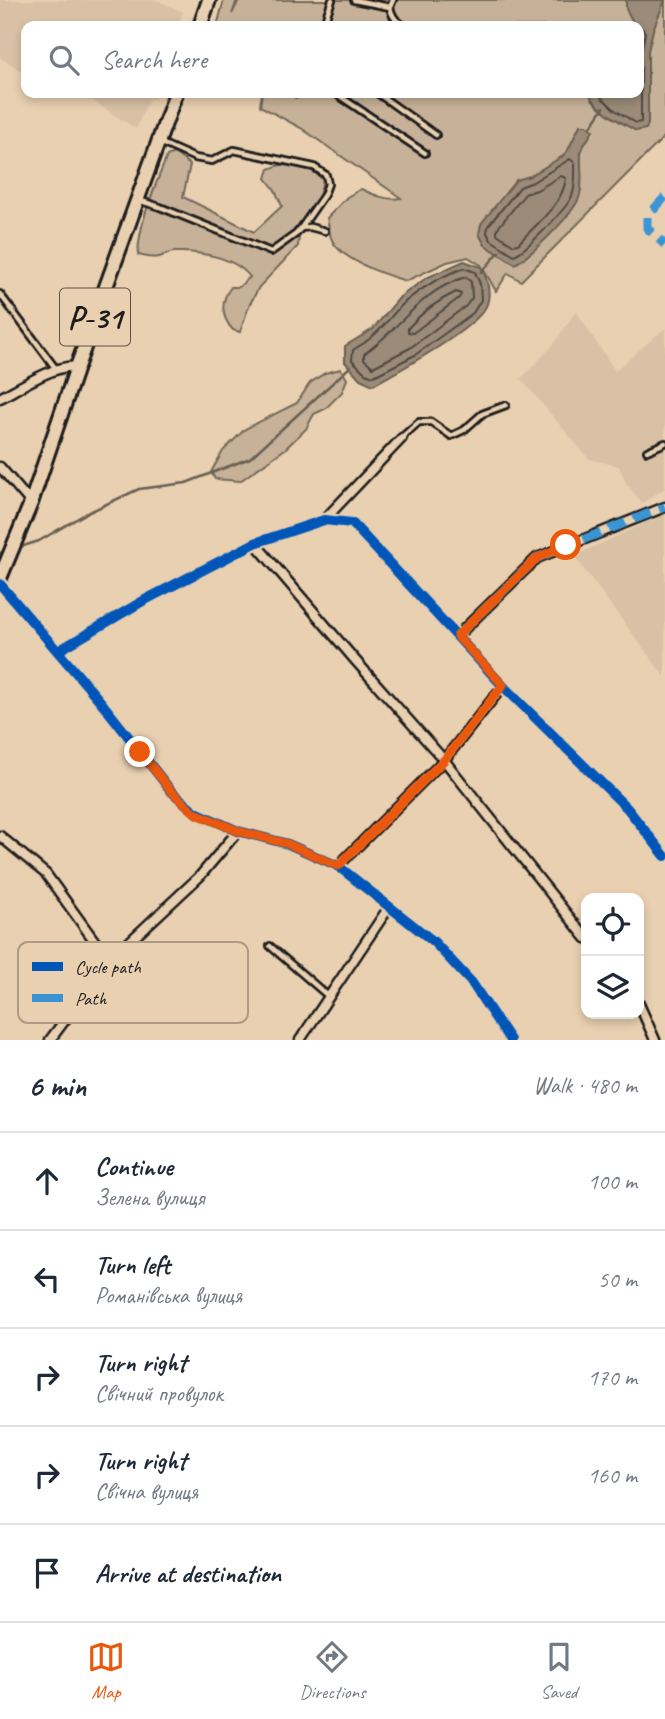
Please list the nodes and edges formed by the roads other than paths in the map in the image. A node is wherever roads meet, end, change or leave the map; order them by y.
1 (209, 0) edge
2 (332, 0) edge
3 (354, 0) edge
4 (393, 0) edge
5 (390, 7) junction
6 (202, 21) edge
7 (325, 21) edge
8 (397, 21) edge
9 (174, 98) edge
10 (342, 98) edge
11 (384, 98) edge
12 (436, 135) dead end
13 (158, 142) junction
14 (425, 153) dead end
15 (137, 200) junction
16 (300, 228) junction
17 (325, 231) dead end
18 (0, 294) edge
19 (77, 367) junction
20 (57, 369) junction
21 (0, 398) edge
22 (506, 405) dead end
23 (401, 438) joint
24 (665, 443) edge
25 (647, 451) dead end
26 (0, 467) edge
27 (31, 503) junction
28 (665, 507) edge
29 (324, 520) junction
30 (255, 543) junction
31 (0, 581) edge
32 (457, 636) junction
33 (58, 651) junction
34 (503, 685) junction
35 (444, 760) junction
36 (238, 831) junction
37 (0, 835) edge
38 (665, 856) edge
39 (338, 866) junction
40 (389, 907) junction
41 (581, 932) edge
42 (95, 942) edge
43 (129, 942) edge
44 (270, 946) dead end
45 (328, 996) junction
46 (644, 1016) edge
47 (63, 1023) edge
48 (50, 1040) edge
49 (300, 1040) edge
50 (510, 1040) edge
51 (654, 1040) edge

1 - 6 main road
2 - 7 lane
3 - 5 lane
4 - 5 lane
5 - 8 lane
9 - 13 main road, Р-31
10 - 14 lane
11 - 12 lane
13 - 15 main road, Р-31
13 - 16 lane
15 - 16 lane
15 - 19 main road, Р-31
16 - 17 lane
18 - 20 lane
19 - 20 street
19 - 27 main road, Р-31
20 - 21 street
22 - 23 lane
23 - 29 street
24 - 25 lane
26 - 27 street
27 - 31 main road, Р-31
28 - 32 street
29 - 30 street
29 - 32 street
30 - 33 street
30 - 35 street
31 - 33 street
32 - 34 street
33 - 36 street
34 - 35 street
34 - 38 street
35 - 39 street
35 - 41 street
36 - 39 street
36 - 43 street
37 - 42 street
39 - 40 street
40 - 45 street
40 - 50 street
44 - 45 lane
45 - 49 street
46 - 51 street
47 - 48 street

